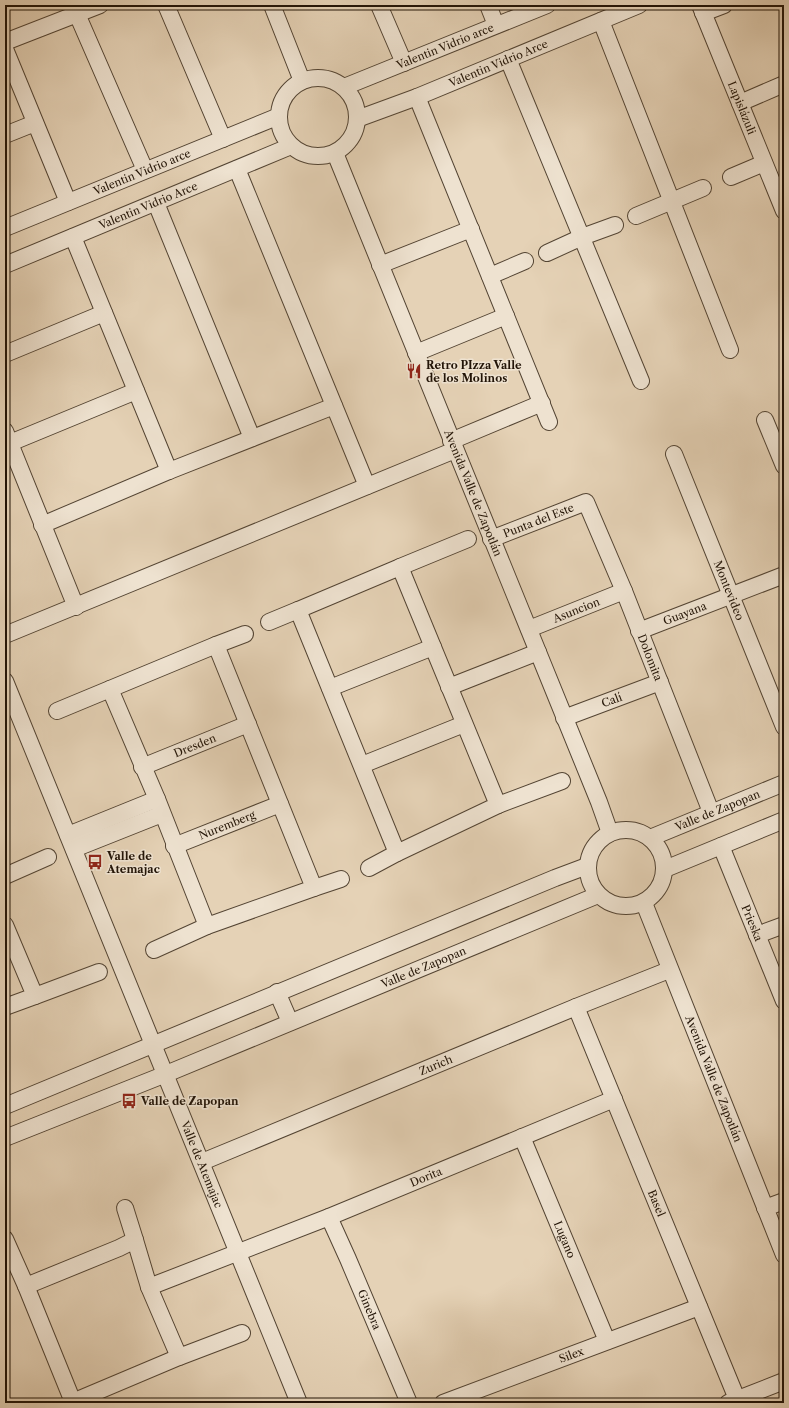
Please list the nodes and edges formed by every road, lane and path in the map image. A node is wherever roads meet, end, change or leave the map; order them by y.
1 (100, 5) edge
2 (166, 5) edge
3 (272, 5) edge
4 (380, 5) edge
5 (488, 5) edge
6 (548, 5) edge
7 (639, 5) edge
8 (724, 5) edge
9 (702, 9) edge
10 (77, 14) junction
11 (601, 21) junction
12 (496, 25) junction
13 (5, 42) edge
14 (5, 49) edge
15 (508, 59) junction
16 (404, 63) junction
17 (302, 81) junction
18 (784, 84) edge
19 (344, 87) junction
20 (417, 96) junction
21 (740, 103) junction
22 (279, 116) junction
23 (357, 119) junction
24 (35, 123) junction
25 (5, 135) edge
26 (223, 139) junction
27 (291, 146) junction
28 (335, 153) junction
29 (764, 163) junction
30 (237, 169) junction
31 (145, 170) junction
32 (731, 177) dead end
33 (703, 188) dead end
34 (780, 192) edge
35 (671, 201) junction
36 (68, 202) junction
37 (156, 203) junction
38 (784, 211) edge
39 (636, 216) dead end
40 (615, 225) dead end
41 (5, 228) edge
42 (471, 228) junction
43 (73, 237) junction
44 (582, 237) junction
45 (547, 253) dead end
46 (525, 261) dead end
47 (5, 265) edge
48 (380, 265) junction
49 (490, 276) junction
50 (104, 313) junction
51 (506, 316) junction
52 (730, 350) dead end
53 (416, 353) junction
54 (5, 354) edge
55 (641, 381) dead end
56 (136, 391) junction
57 (542, 403) junction
58 (334, 406) junction
59 (765, 420) dead end
60 (549, 422) dead end
61 (7, 437) edge
62 (252, 438) junction
63 (453, 445) junction
64 (674, 454) dead end
65 (784, 466) edge
66 (169, 472) junction
67 (368, 486) junction
68 (586, 502) joint
69 (42, 525) junction
70 (468, 539) dead end
71 (491, 539) junction
72 (400, 567) junction
73 (784, 575) edge
74 (624, 591) junction
75 (731, 596) junction
76 (76, 607) junction
77 (298, 610) junction
78 (269, 622) dead end
79 (529, 629) junction
80 (639, 631) junction
81 (245, 634) dead end
82 (5, 635) edge
83 (216, 645) junction
84 (433, 647) junction
85 (538, 652) junction
86 (5, 681) edge
87 (660, 682) junction
88 (449, 687) junction
89 (330, 688) junction
90 (110, 689) junction
91 (57, 711) dead end
92 (564, 718) junction
93 (248, 724) junction
94 (464, 724) junction
95 (784, 727) edge
96 (362, 765) junction
97 (142, 767) junction
98 (562, 781) dead end
99 (784, 783) edge
100 (280, 804) junction
101 (498, 805) junction
102 (160, 806) junction
103 (711, 812) junction
104 (784, 820) edge
105 (610, 833) junction
106 (650, 838) junction
107 (71, 842) junction
108 (174, 846) junction
109 (721, 846) junction
110 (397, 853) junction
111 (48, 857) dead end
112 (587, 866) junction
113 (369, 868) dead end
114 (665, 869) junction
115 (5, 876) edge
116 (341, 878) dead end
117 (314, 888) junction
118 (598, 896) junction
119 (644, 903) junction
120 (5, 925) edge
121 (784, 925) edge
122 (207, 926) junction
123 (757, 935) junction
124 (154, 950) dead end
125 (670, 970) junction
126 (99, 972) dead end
127 (277, 992) junction
128 (35, 996) junction
129 (784, 1001) edge
130 (576, 1007) junction
131 (5, 1008) edge
132 (290, 1022) junction
133 (154, 1044) junction
134 (166, 1074) junction
135 (614, 1099) junction
136 (5, 1106) edge
137 (522, 1137) junction
138 (5, 1138) edge
139 (202, 1162) junction
140 (784, 1201) edge
141 (125, 1208) dead end
142 (765, 1208) junction
143 (329, 1217) junction
144 (5, 1238) edge
145 (135, 1240) junction
146 (238, 1253) junction
147 (784, 1255) edge
148 (26, 1286) junction
149 (149, 1287) junction
150 (699, 1307) junction
151 (242, 1333) dead end
152 (607, 1341) junction
153 (179, 1357) junction
154 (784, 1381) edge
155 (732, 1401) edge
156 (72, 1402) edge
157 (299, 1403) edge
158 (410, 1403) edge
159 (444, 1403) edge

1 - 10 street
2 - 26 street
3 - 17 street
4 - 16 street
5 - 12 street
6 - 12 street, Valentin Vidrio arce
7 - 11 street, Valentin Vidrio Arce
8 - 9 street
9 - 21 street, Lapislázuli
10 - 13 street
10 - 31 street
11 - 15 street, Valentin Vidrio Arce
11 - 35 street
12 - 16 street, Valentin Vidrio arce
14 - 24 street
15 - 20 street, Valentin Vidrio Arce
15 - 44 street
16 - 19 street, Valentin Vidrio arce
17 - 19 street
17 - 22 street
18 - 21 street
19 - 23 street
20 - 23 street, Valentin Vidrio Arce
20 - 42 street
21 - 29 street, Lapislázuli
22 - 26 street, Valentin Vidrio arce
22 - 27 street
23 - 28 street
24 - 25 street
24 - 36 street
26 - 31 street, Valentin Vidrio arce
27 - 28 street
27 - 30 street, Valentin Vidrio Arce
28 - 48 street, Avenida Valle de Zapotlán
29 - 32 street
29 - 34 street, Lapislázuli
30 - 37 street, Valentin Vidrio Arce
30 - 58 street
31 - 36 street, Valentin Vidrio arce
33 - 35 street
34 - 38 street, Lapislázuli
35 - 39 street
35 - 52 street
36 - 41 street, Valentin Vidrio arce
37 - 43 street, Valentin Vidrio Arce
37 - 62 street
40 - 44 street
42 - 48 street
42 - 49 street
43 - 47 street, Valentin Vidrio Arce
43 - 50 street
44 - 45 street
44 - 55 street
46 - 49 street
48 - 53 street, Avenida Valle de Zapotlán
49 - 51 street
50 - 54 street
50 - 56 street
51 - 53 street
51 - 57 street
53 - 63 street, Avenida Valle de Zapotlán
56 - 61 street
56 - 66 street
57 - 60 street
57 - 63 street
58 - 62 street
58 - 67 street
59 - 65 street
61 - 69 street
62 - 66 street
63 - 67 street
63 - 71 street, Avenida Valle de Zapotlán
64 - 75 street, Montevideo
66 - 69 street
67 - 76 street
68 - 71 street, Punta del Este
68 - 74 street, Dolomita
69 - 76 street
70 - 72 street
71 - 79 street, Avenida Valle de Zapotlán
72 - 77 street
72 - 84 street
73 - 75 street, Guayana
74 - 79 street, Asuncion
74 - 80 street, Dolomita
75 - 80 street, Guayana
75 - 95 street, Montevideo
76 - 82 street
77 - 78 street
77 - 89 street
79 - 85 street, Avenida Valle de Zapotlán
80 - 87 street, Dolomita
81 - 83 street
83 - 90 street
83 - 93 street
84 - 88 street
84 - 89 street
85 - 88 street
85 - 92 street, Avenida Valle de Zapotlán
86 - 107 street, Valle de Atemajac
87 - 92 street, Calí
87 - 103 street, Dolomita
88 - 94 street
89 - 96 street
90 - 91 street
90 - 97 street
92 - 105 street, Avenida Valle de Zapotlán
93 - 97 street, Dresden
93 - 100 street
94 - 96 street
94 - 101 street
96 - 110 street
97 - 102 street
98 - 101 street
99 - 103 street, Valle de Zapopan
100 - 108 street, Nuremberg
100 - 117 street
101 - 110 street
102 - 107 street
102 - 108 street
103 - 106 street, Valle de Zapopan
104 - 109 street
105 - 106 street
105 - 112 street
106 - 114 street
107 - 133 street, Valle de Atemajac
108 - 122 street
109 - 114 street
109 - 123 street, Prieska
110 - 113 street
111 - 115 street
112 - 118 street
112 - 127 street
114 - 119 street
116 - 117 street
117 - 122 street
118 - 119 street
118 - 132 street, Valle de Zapopan
119 - 125 street, Avenida Valle de Zapotlán
120 - 128 street
121 - 123 street
122 - 124 street
123 - 129 street, Prieska
125 - 130 street, Zurich
125 - 142 street, Avenida Valle de Zapotlán
126 - 128 street
127 - 132 street
127 - 133 street
128 - 131 street
130 - 135 street, Basel
130 - 139 street, Zurich
132 - 134 street, Valle de Zapopan
133 - 134 street, Valle de Atemajac
133 - 136 street
134 - 138 street, Valle de Zapopan
134 - 139 street, Valle de Atemajac
135 - 137 street, Dorita
135 - 150 street, Basel
137 - 143 street, Dorita
137 - 152 street, Lugano
139 - 146 street, Valle de Atemajac
140 - 142 street
141 - 145 street
142 - 147 street, Avenida Valle de Zapotlán
143 - 146 street, Dorita
143 - 158 street, Ginebra
144 - 148 street
145 - 148 street
145 - 149 street
146 - 149 street, Dorita
146 - 157 street, Valle de Atemajac
148 - 156 street
149 - 153 street
150 - 152 street, Silex
150 - 155 street, Basel
151 - 153 street
152 - 159 street, Silex
153 - 156 street
154 - 155 street

